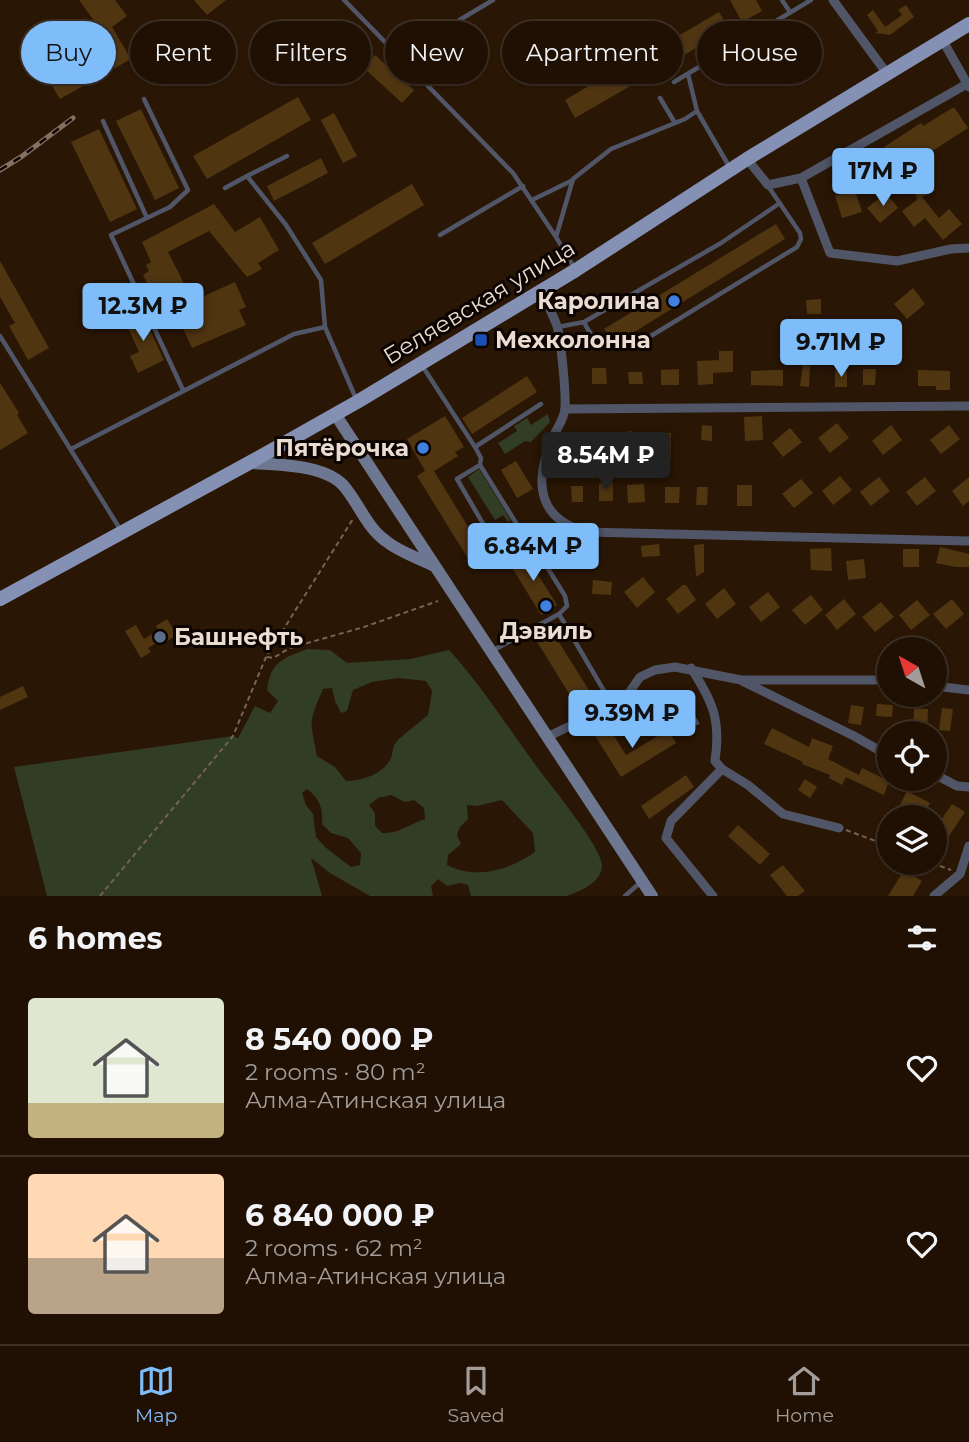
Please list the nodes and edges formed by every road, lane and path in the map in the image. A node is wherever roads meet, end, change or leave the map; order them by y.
1 (344, 0) edge
2 (494, 0) edge
3 (782, 0) edge
4 (811, 0) edge
5 (833, 0) edge
6 (790, 12) junction
7 (458, 21) edge
8 (969, 24) edge
9 (943, 41) junction
10 (385, 42) edge
11 (688, 74) junction
12 (888, 75) junction
13 (683, 77) edge
14 (426, 84) edge
15 (968, 85) edge
16 (660, 98) dead end
17 (144, 99) dead end
18 (697, 111) junction
19 (103, 121) dead end
20 (675, 123) junction
21 (287, 156) dead end
22 (747, 159) junction
23 (731, 170) junction
24 (247, 176) junction
25 (801, 178) junction
26 (573, 179) junction
27 (768, 185) junction
28 (523, 186) junction
29 (225, 188) dead end
30 (532, 200) junction
31 (780, 203) junction
32 (148, 218) junction
33 (440, 234) dead end
34 (556, 237) junction
35 (969, 248) edge
36 (576, 270) junction
37 (541, 291) junction
38 (584, 322) junction
39 (326, 327) junction
40 (557, 327) junction
41 (0, 336) edge
42 (420, 364) junction
43 (183, 390) junction
44 (357, 402) junction
45 (541, 404) dead end
46 (969, 406) edge
47 (566, 408) junction
48 (335, 414) junction
49 (475, 447) junction
50 (71, 449) junction
51 (250, 463) junction
52 (480, 465) junction
53 (359, 509) junction
54 (521, 531) junction
55 (122, 533) junction
56 (969, 541) edge
57 (437, 568) junction
58 (0, 599) edge
59 (438, 601) dead end
60 (559, 614) junction
61 (491, 652) junction
62 (266, 657) junction
63 (691, 668) junction
64 (741, 680) junction
65 (877, 680) edge
66 (947, 687) edge
67 (969, 690) edge
68 (612, 706) junction
69 (697, 723) dead end
70 (547, 737) junction
71 (877, 749) edge
72 (722, 769) junction
73 (947, 781) edge
74 (969, 787) edge
75 (839, 828) joint
76 (877, 842) edge
77 (969, 846) edge
78 (947, 868) edge
79 (965, 874) edge
80 (642, 881) junction
81 (100, 896) edge
82 (625, 896) edge
83 (652, 896) edge
84 (713, 896) edge
85 (934, 896) edge

1 - 10 lane
2 - 7 lane
3 - 6 lane
4 - 6 lane
5 - 12 street
6 - 11 lane
8 - 9 main road, Беляевская улица
9 - 12 main road, Беляевская улица
9 - 15 street
11 - 13 lane
11 - 18 lane
12 - 22 main road, Беляевская улица
14 - 28 lane
15 - 25 street
16 - 20 lane
17 - 32 lane
18 - 20 lane
18 - 23 lane
19 - 32 lane
20 - 26 lane
21 - 24 lane
22 - 23 main road, Беляевская улица
22 - 27 street
23 - 36 main road, Беляевская улица
24 - 29 lane
24 - 39 lane
25 - 27 street
25 - 35 street
26 - 30 lane
26 - 34 lane
27 - 31 lane
28 - 30 lane
28 - 33 lane
30 - 34 lane
31 - 38 lane
31 - 38 lane
32 - 43 lane
34 - 36 lane
36 - 37 main road, Беляевская улица
37 - 40 street
37 - 42 main road, Беляевская улица
38 - 40 lane
39 - 43 lane
39 - 44 lane
40 - 47 street
41 - 50 lane
42 - 44 main road, Беляевская улица
42 - 49 lane
43 - 50 lane
44 - 48 main road, Беляевская улица
45 - 49 lane
46 - 47 street
47 - 56 street
48 - 51 main road, Беляевская улица
48 - 57 street
49 - 52 lane
50 - 55 lane
51 - 53 street
51 - 55 main road, Беляевская улица
52 - 54 lane
52 - 54 lane
53 - 57 street
53 - 62 path
54 - 60 lane
55 - 58 main road, Беляевская улица
57 - 61 street
59 - 62 path
60 - 61 lane
60 - 68 lane
61 - 70 street
62 - 81 path
63 - 64 street
63 - 68 street
63 - 72 street
64 - 65 street
64 - 71 street
66 - 67 street
68 - 69 lane
68 - 70 street
70 - 80 street
72 - 75 street
72 - 84 street
73 - 74 street
75 - 76 path
77 - 79 street
78 - 79 path
79 - 85 street
80 - 82 lane
80 - 83 street

